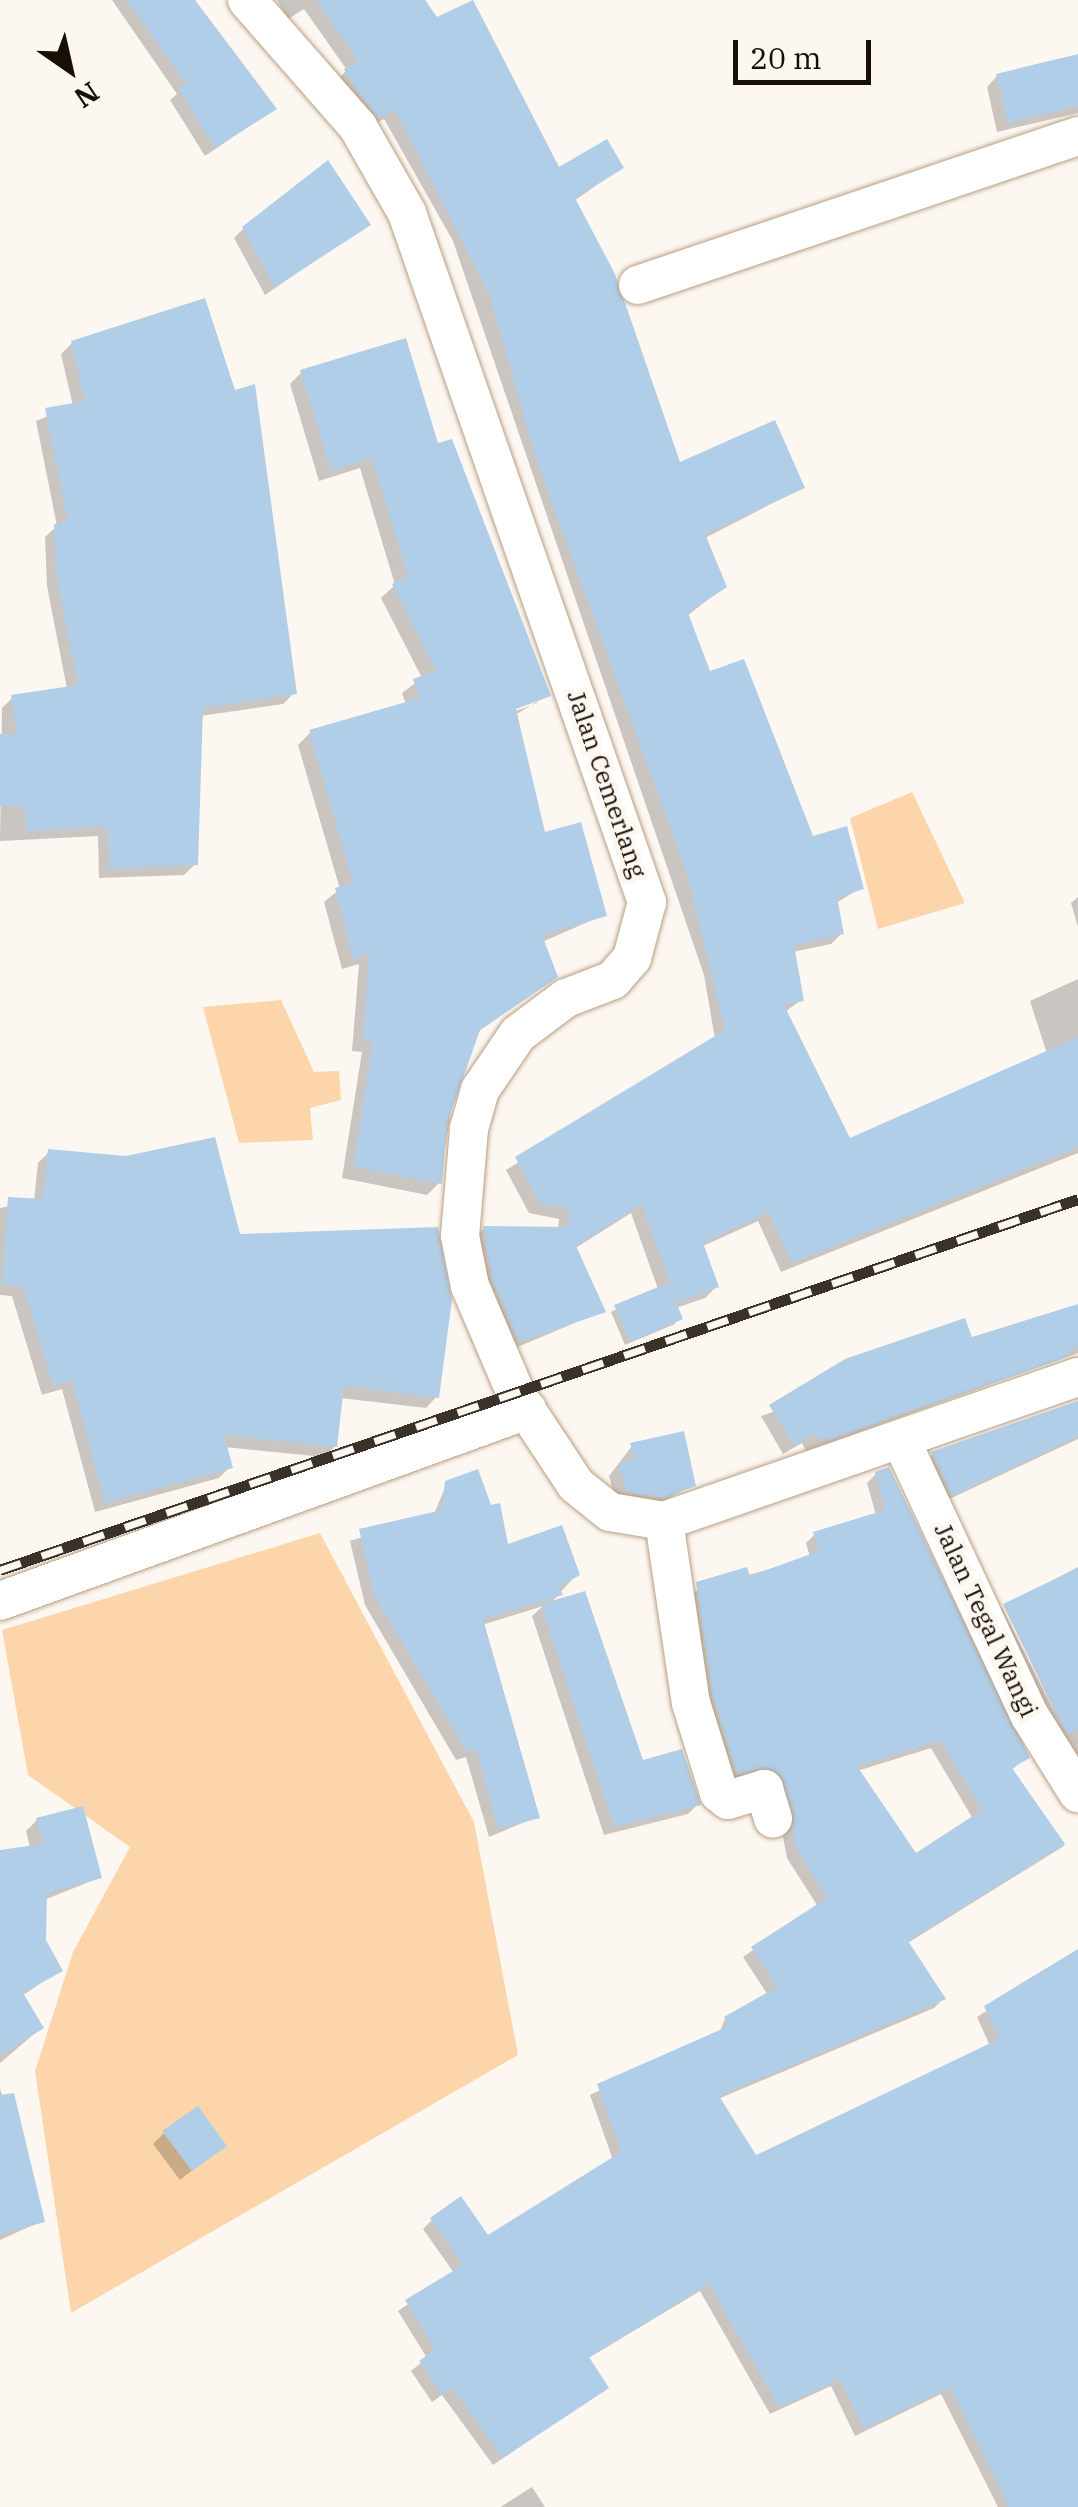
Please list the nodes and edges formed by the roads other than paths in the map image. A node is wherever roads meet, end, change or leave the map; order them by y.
1 (247, 0) edge
2 (1078, 136) edge
3 (638, 285) dead end
4 (1078, 1377) edge
5 (526, 1410) junction
6 (902, 1442) junction
7 (664, 1521) junction
8 (0, 1602) edge
9 (1078, 1793) edge
10 (773, 1819) dead end

1 - 5 street, Jalan Cemerlang
2 - 3 street
4 - 6 street, Jalan Cemerlang
5 - 7 street, Jalan Cemerlang
5 - 8 street
6 - 7 street, Jalan Cemerlang
6 - 9 street, Jalan Tegal Wangi
7 - 10 street

